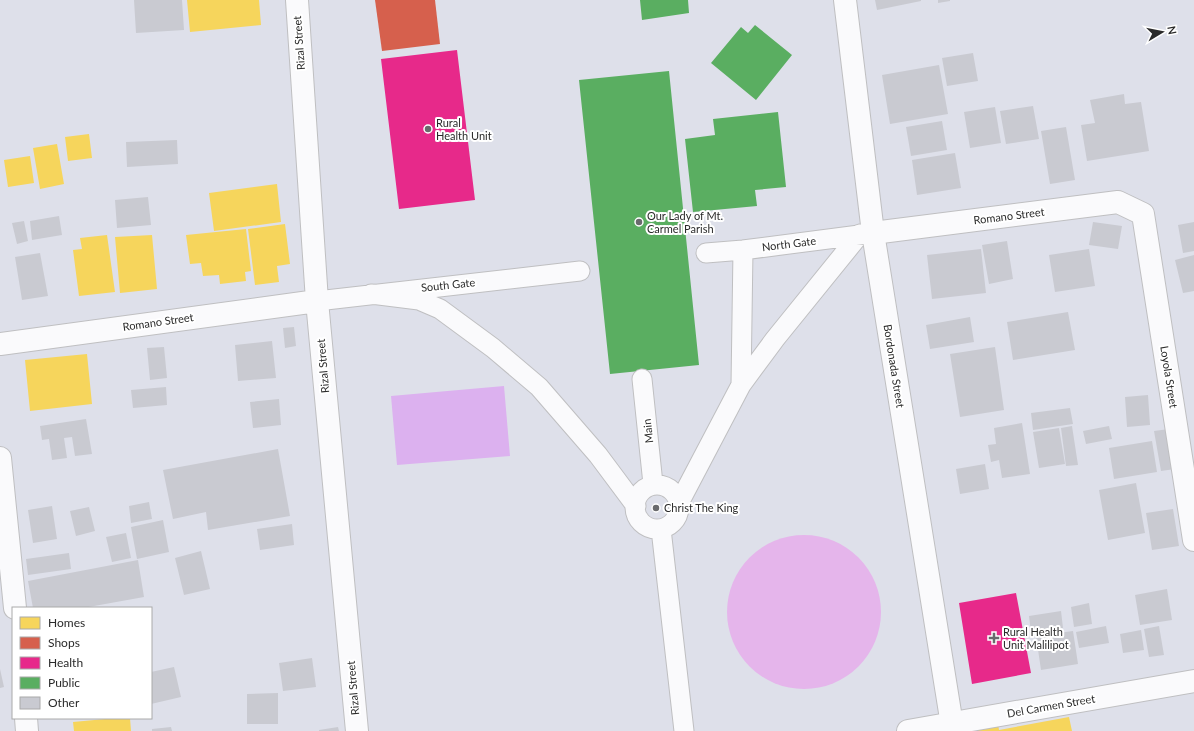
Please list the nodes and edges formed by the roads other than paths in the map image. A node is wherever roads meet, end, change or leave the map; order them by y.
1 (297, 0) edge
2 (845, 0) edge
3 (1143, 214) joint
4 (866, 234) junction
5 (743, 250) junction
6 (706, 253) dead end
7 (580, 271) dead end
8 (371, 294) junction
9 (316, 301) junction
10 (0, 344) edge
11 (642, 379) dead end
12 (741, 385) junction
13 (0, 458) edge
14 (653, 484) junction
15 (679, 503) junction
16 (636, 506) junction
17 (661, 529) junction
18 (1194, 540) edge
19 (15, 607) edge
20 (1194, 681) edge
21 (26, 719) edge
22 (953, 727) edge
23 (27, 731) edge
24 (357, 731) edge
25 (684, 731) edge
26 (908, 731) edge

1 - 9 street, Rizal Street
2 - 4 street, Bordonada Street
3 - 4 street, Romano Street
3 - 18 street, Loyola Street
4 - 5 lane, North Gate
4 - 12 lane
4 - 22 street, Bordonada Street
5 - 6 lane, North Gate
5 - 12 lane
7 - 8 lane, South Gate
8 - 9 lane, South Gate
8 - 16 lane
9 - 10 street, Romano Street
9 - 24 street, Rizal Street
11 - 14 lane, Main
12 - 15 lane
13 - 19 street
14 - 15 lane
14 - 16 lane
15 - 17 lane
16 - 17 lane
17 - 25 lane
20 - 22 street, Del Carmen Street
21 - 23 street
22 - 26 street, Del Carmen Street

